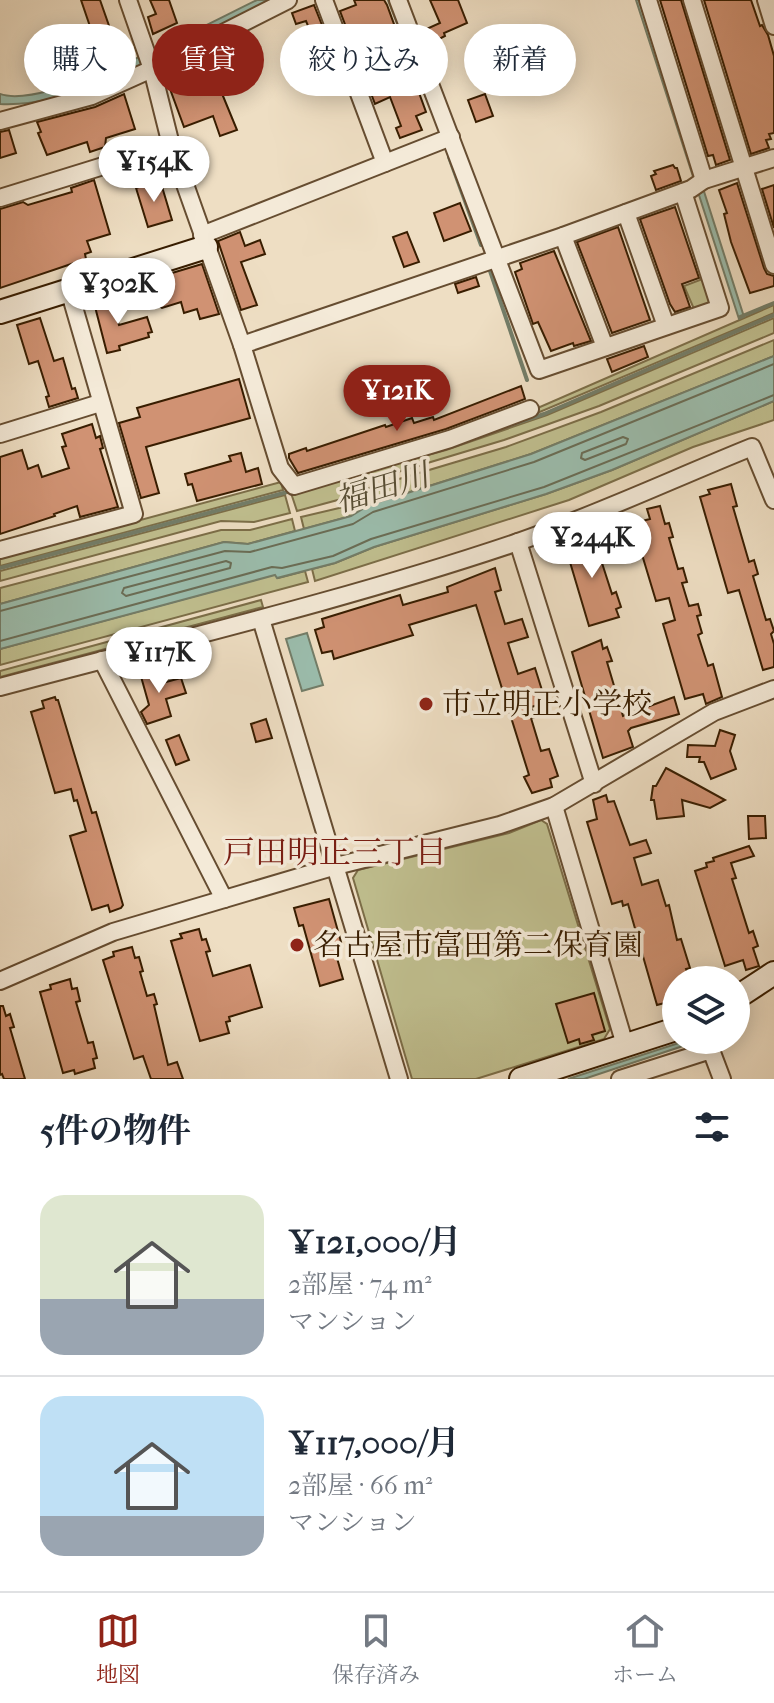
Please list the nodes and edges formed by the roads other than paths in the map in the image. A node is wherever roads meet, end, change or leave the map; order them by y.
1 (128, 0) edge
2 (288, 0) edge
3 (324, 0) edge
4 (398, 0) edge
5 (648, 0) edge
6 (692, 0) edge
7 (766, 0) edge
8 (241, 24) edge
9 (774, 26) edge
10 (152, 69) joint
11 (159, 96) edge
12 (0, 121) edge
13 (451, 137) junction
14 (171, 145) junction
15 (774, 158) edge
16 (385, 163) junction
17 (744, 168) junction
18 (696, 185) junction
19 (0, 198) edge
20 (626, 213) junction
21 (563, 236) junction
22 (204, 241) junction
23 (498, 258) junction
24 (774, 265) edge
25 (69, 290) junction
26 (0, 312) edge
27 (666, 326) junction
28 (242, 345) junction
29 (605, 347) junction
30 (100, 403) junction
31 (530, 409) dead end
32 (0, 434) edge
33 (774, 500) edge
34 (518, 542) junction
35 (0, 550) edge
36 (261, 619) junction
37 (102, 660) junction
38 (0, 687) edge
39 (774, 689) edge
40 (594, 784) junction
41 (554, 806) junction
42 (336, 866) junction
43 (224, 899) junction
44 (774, 973) edge
45 (0, 981) edge
46 (750, 989) edge
47 (662, 1033) edge
48 (625, 1045) junction
49 (399, 1079) edge
50 (521, 1079) edge
51 (620, 1079) edge
52 (722, 1079) edge

1 - 10 street
2 - 8 street
3 - 16 street
4 - 13 street
5 - 18 street
6 - 17 street
7 - 9 street
10 - 12 street
11 - 14 street
13 - 16 street
13 - 23 street
14 - 19 street
14 - 22 street
15 - 17 street
16 - 22 street
17 - 18 street
17 - 24 street
18 - 20 street
18 - 27 street
20 - 21 street
20 - 27 street
21 - 23 street
21 - 29 street
22 - 25 street
22 - 28 street
23 - 28 street
23 - 29 street
25 - 26 street
25 - 30 street
27 - 29 street
28 - 31 street
30 - 32 street
30 - 35 street
33 - 34 street
34 - 36 street
34 - 40 street
36 - 37 street
36 - 42 street
37 - 38 street
37 - 43 street
39 - 40 street
40 - 41 street
41 - 42 street
41 - 48 street
42 - 43 street
42 - 49 street
43 - 45 street
44 - 46 street
47 - 48 street
48 - 50 street
51 - 52 street

